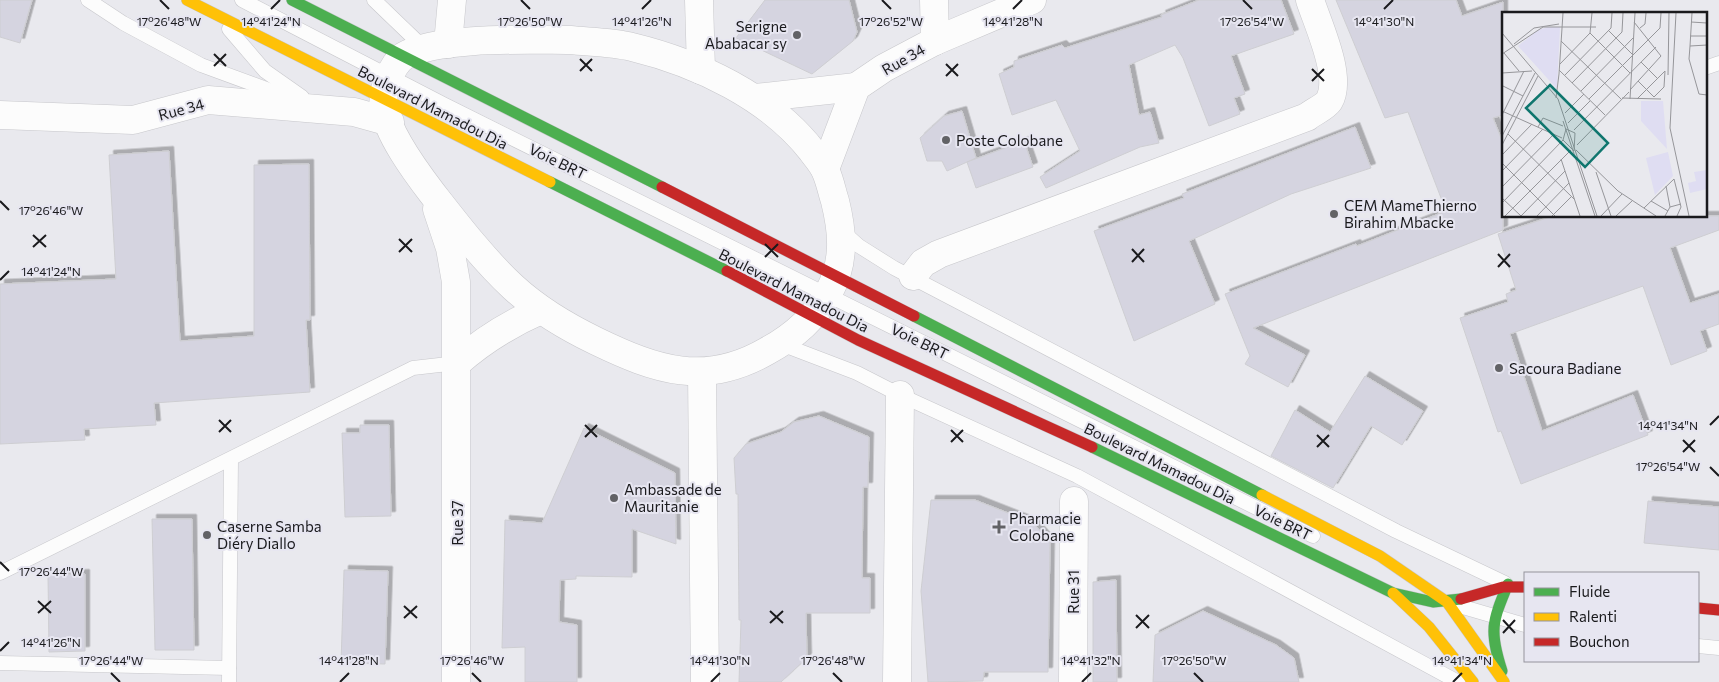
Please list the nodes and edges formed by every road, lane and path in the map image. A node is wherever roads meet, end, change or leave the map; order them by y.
1 (88, 0) edge
2 (187, 0) edge
3 (242, 0) edge
4 (292, 0) edge
5 (374, 0) edge
6 (452, 0) edge
7 (699, 0) edge
8 (934, 0) edge
9 (1032, 0) edge
10 (1310, 0) edge
11 (215, 14) junction
12 (935, 41) junction
13 (1719, 63) edge
14 (1706, 68) edge
15 (701, 70) junction
16 (407, 74) junction
17 (856, 87) junction
18 (755, 98) junction
19 (320, 108) junction
20 (0, 116) edge
21 (825, 169) junction
22 (432, 192) junction
23 (841, 230) junction
24 (913, 276) junction
25 (826, 295) junction
26 (541, 310) junction
27 (781, 344) junction
28 (457, 363) junction
29 (702, 372) junction
30 (900, 395) junction
31 (231, 459) junction
32 (1075, 489) junction
33 (0, 574) edge
34 (1508, 584) junction
35 (1524, 587) edge
36 (1393, 593) junction
37 (1447, 602) junction
38 (1699, 608) edge
39 (1719, 610) edge
40 (1494, 617) junction
41 (1524, 625) edge
42 (1699, 646) edge
43 (1719, 648) edge
44 (0, 663) edge
45 (229, 668) junction
46 (229, 682) edge
47 (456, 682) edge
48 (705, 682) edge
49 (897, 682) edge
50 (1073, 682) edge
51 (1458, 682) edge
52 (1473, 682) edge
53 (1505, 682) edge

1 - 19 lane
2 - 11 street, Boulevard Mamadou Dia
3 - 16 lane, Voie BRT
4 - 16 street, Boulevard Mamadou Dia
5 - 16 lane
6 - 16 street
7 - 15 street
8 - 12 street
9 - 12 street, Rue 34
10 - 24 street
11 - 16 street, Boulevard Mamadou Dia
11 - 19 lane
12 - 17 street, Rue 34
13 - 14 lane
15 - 16 street, Rue 34
15 - 18 street, Rue 34
16 - 19 street, Rue 34
16 - 22 street
16 - 25 lane, Voie BRT
16 - 25 street, Boulevard Mamadou Dia
16 - 25 street, Boulevard Mamadou Dia
17 - 18 street
17 - 21 street
18 - 21 street, Rue 34
19 - 20 street, Rue 34
21 - 23 street
22 - 26 street
22 - 28 street, Rue 37
23 - 24 lane
23 - 25 street
24 - 34 lane
25 - 27 street
25 - 36 street, Boulevard Mamadou Dia
25 - 37 lane, Voie BRT
25 - 37 street, Boulevard Mamadou Dia
26 - 28 street
26 - 29 street
27 - 29 street
27 - 30 lane
28 - 31 lane
28 - 47 street, Rue 37
29 - 48 street
30 - 32 lane
30 - 49 street
31 - 33 lane
31 - 45 lane
32 - 50 street, Rue 31
32 - 51 lane
34 - 35 street
34 - 37 street
34 - 40 street
36 - 37 street
36 - 52 street
37 - 40 lane, Voie BRT
37 - 53 street
38 - 39 street
40 - 41 lane, Voie BRT
40 - 53 street
42 - 43 lane
44 - 45 lane
45 - 46 lane

